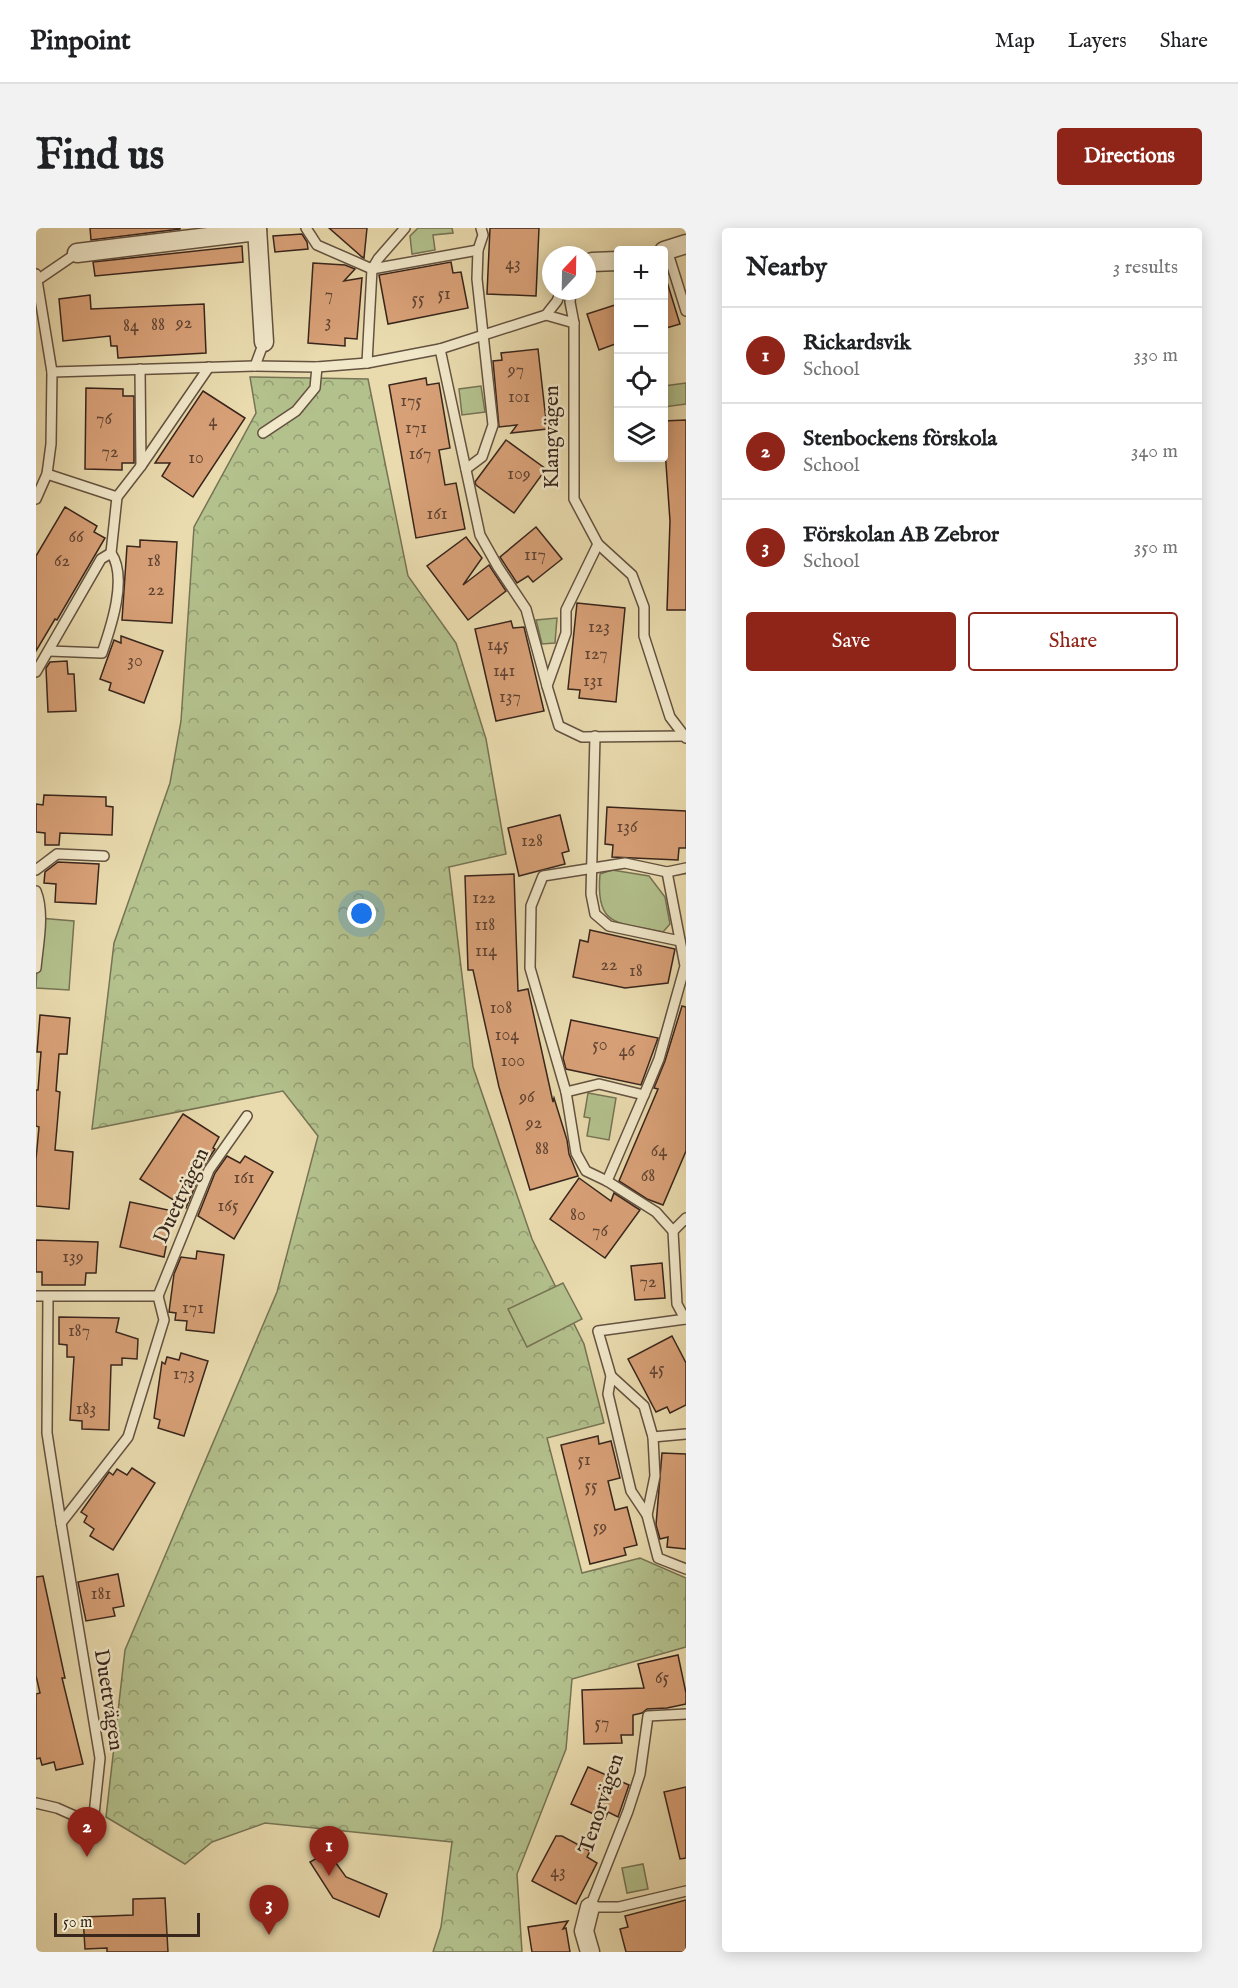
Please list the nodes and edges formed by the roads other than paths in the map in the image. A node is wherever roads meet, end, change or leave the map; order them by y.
1 (306, 228) edge
2 (405, 228) edge
3 (481, 228) edge
4 (257, 230) edge
5 (686, 244) edge
6 (668, 249) edge
7 (478, 250) junction
8 (77, 254) joint
9 (668, 259) edge
10 (614, 261) edge
11 (596, 263) edge
12 (372, 269) junction
13 (36, 274) edge
14 (36, 281) edge
15 (557, 300) edge
16 (570, 300) edge
17 (686, 311) edge
18 (546, 315) junction
19 (574, 323) junction
20 (483, 336) junction
21 (264, 342) joint
22 (440, 350) junction
23 (367, 363) junction
24 (255, 366) junction
25 (209, 367) junction
26 (317, 367) junction
27 (140, 369) junction
28 (52, 372) junction
29 (263, 434) dead end
30 (141, 466) junction
31 (466, 469) junction
32 (47, 474) junction
33 (117, 496) junction
34 (36, 499) edge
35 (598, 544) junction
36 (111, 553) junction
37 (49, 651) junction
38 (36, 672) edge
39 (547, 686) junction
40 (595, 736) junction
41 (685, 736) edge
42 (104, 856) dead end
43 (686, 868) edge
44 (36, 870) edge
45 (591, 870) junction
46 (667, 872) junction
47 (36, 891) edge
48 (680, 940) junction
49 (685, 966) edge
50 (36, 968) edge
51 (567, 1092) junction
52 (644, 1095) junction
53 (247, 1116) dead end
54 (607, 1181) junction
55 (686, 1218) edge
56 (673, 1231) junction
57 (36, 1296) edge
58 (158, 1296) junction
59 (48, 1298) junction
60 (685, 1319) edge
61 (611, 1376) junction
62 (686, 1434) edge
63 (653, 1437) junction
64 (647, 1515) junction
65 (61, 1523) junction
66 (686, 1569) edge
67 (686, 1714) edge
68 (36, 1803) edge
69 (686, 1891) edge
70 (590, 1907) junction
71 (590, 1952) edge

1 - 12 lane
2 - 12 lane
3 - 7 lane
4 - 8 street
4 - 21 street
5 - 6 street
7 - 12 lane
7 - 20 lane
8 - 14 lane
9 - 17 lane
10 - 11 street
12 - 23 lane
13 - 14 lane
14 - 28 lane
15 - 18 lane
16 - 19 lane, Klangvägen
18 - 19 lane
18 - 20 lane
19 - 35 lane, Klangvägen
20 - 22 lane
20 - 31 lane
21 - 24 lane
22 - 23 lane
22 - 31 lane, Klangvägen
23 - 26 lane
24 - 25 lane
24 - 26 lane
25 - 27 lane
25 - 30 lane
26 - 29 lane
27 - 28 lane
27 - 30 lane
28 - 32 lane
30 - 33 lane
31 - 39 lane, Klangvägen
32 - 33 lane
32 - 34 lane
33 - 36 lane
35 - 39 lane
35 - 41 lane, Klangvägen
36 - 37 lane
36 - 37 lane
37 - 38 lane
39 - 40 lane, Klangvägen
40 - 41 lane, Klangvägen
40 - 45 lane
42 - 44 lane
43 - 46 lane
45 - 46 lane
45 - 48 lane
45 - 51 lane
46 - 48 lane
47 - 50 lane
48 - 49 lane
49 - 52 lane
51 - 52 lane
51 - 54 lane
52 - 54 lane
53 - 58 lane, Duettvägen
54 - 56 lane
55 - 56 lane
56 - 60 lane
57 - 59 lane
58 - 59 lane
58 - 65 lane
59 - 65 lane, Duettvägen
60 - 61 lane
61 - 63 lane
61 - 64 lane
62 - 63 lane
63 - 64 lane
64 - 66 lane
65 - 68 lane, Duettvägen
67 - 70 lane, Tenorvägen
69 - 70 lane
70 - 71 street, Tenorvägen

